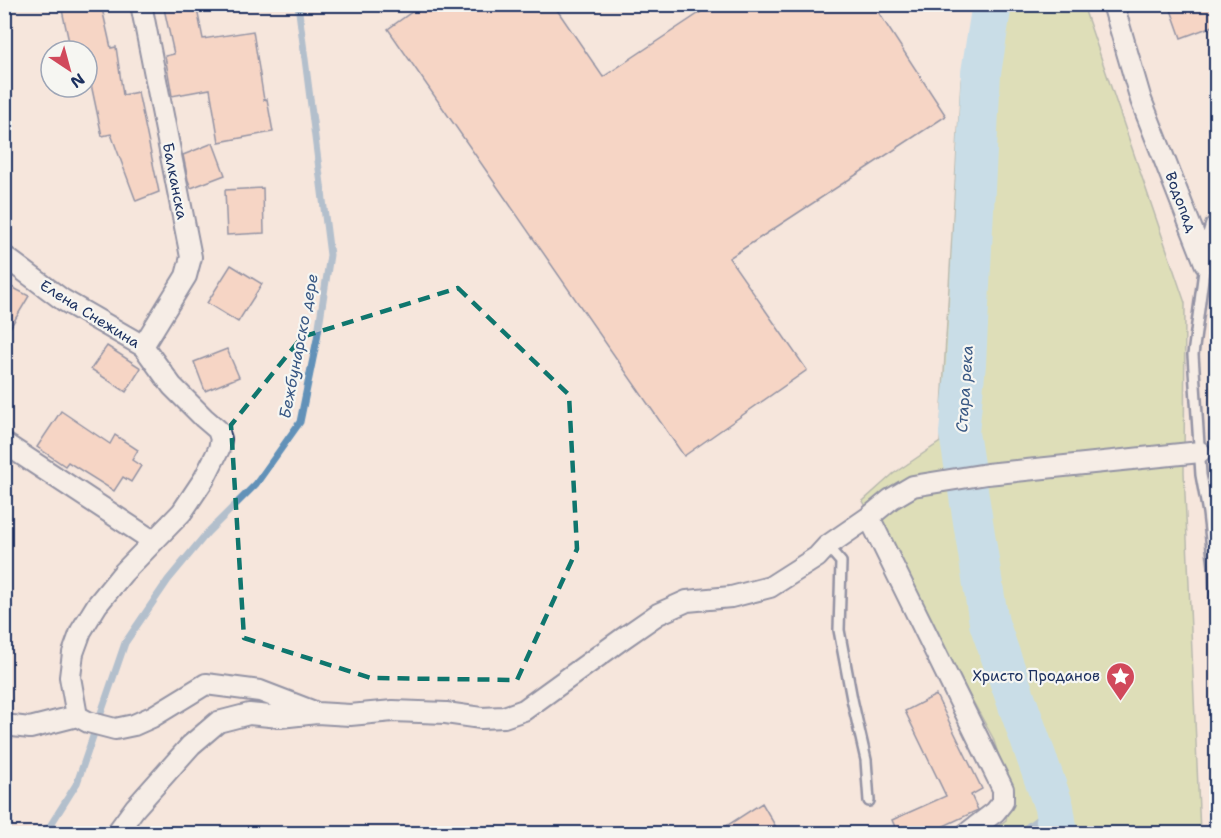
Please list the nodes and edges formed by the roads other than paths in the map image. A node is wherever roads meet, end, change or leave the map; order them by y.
1 (141, 4) edge
2 (1113, 4) edge
3 (1216, 226) edge
4 (4, 256) edge
5 (1205, 263) junction
6 (143, 346) junction
7 (4, 443) edge
8 (1200, 452) junction
9 (869, 517) junction
10 (153, 541) junction
11 (827, 546) junction
12 (1216, 621) edge
13 (317, 713) junction
14 (83, 719) junction
15 (4, 725) edge
16 (869, 801) dead end
17 (116, 834) edge
18 (966, 834) edge

1 - 6 street, Балканска
2 - 5 street, Водопад
3 - 5 street
4 - 6 street, Елена Снежина
5 - 8 lane, Водопад
6 - 10 street, Елена Снежина
7 - 10 street
8 - 9 street
8 - 12 lane, Водопад
9 - 11 street
9 - 18 street
10 - 14 street
11 - 13 street
11 - 16 lane
13 - 14 street
13 - 17 street
14 - 15 street

